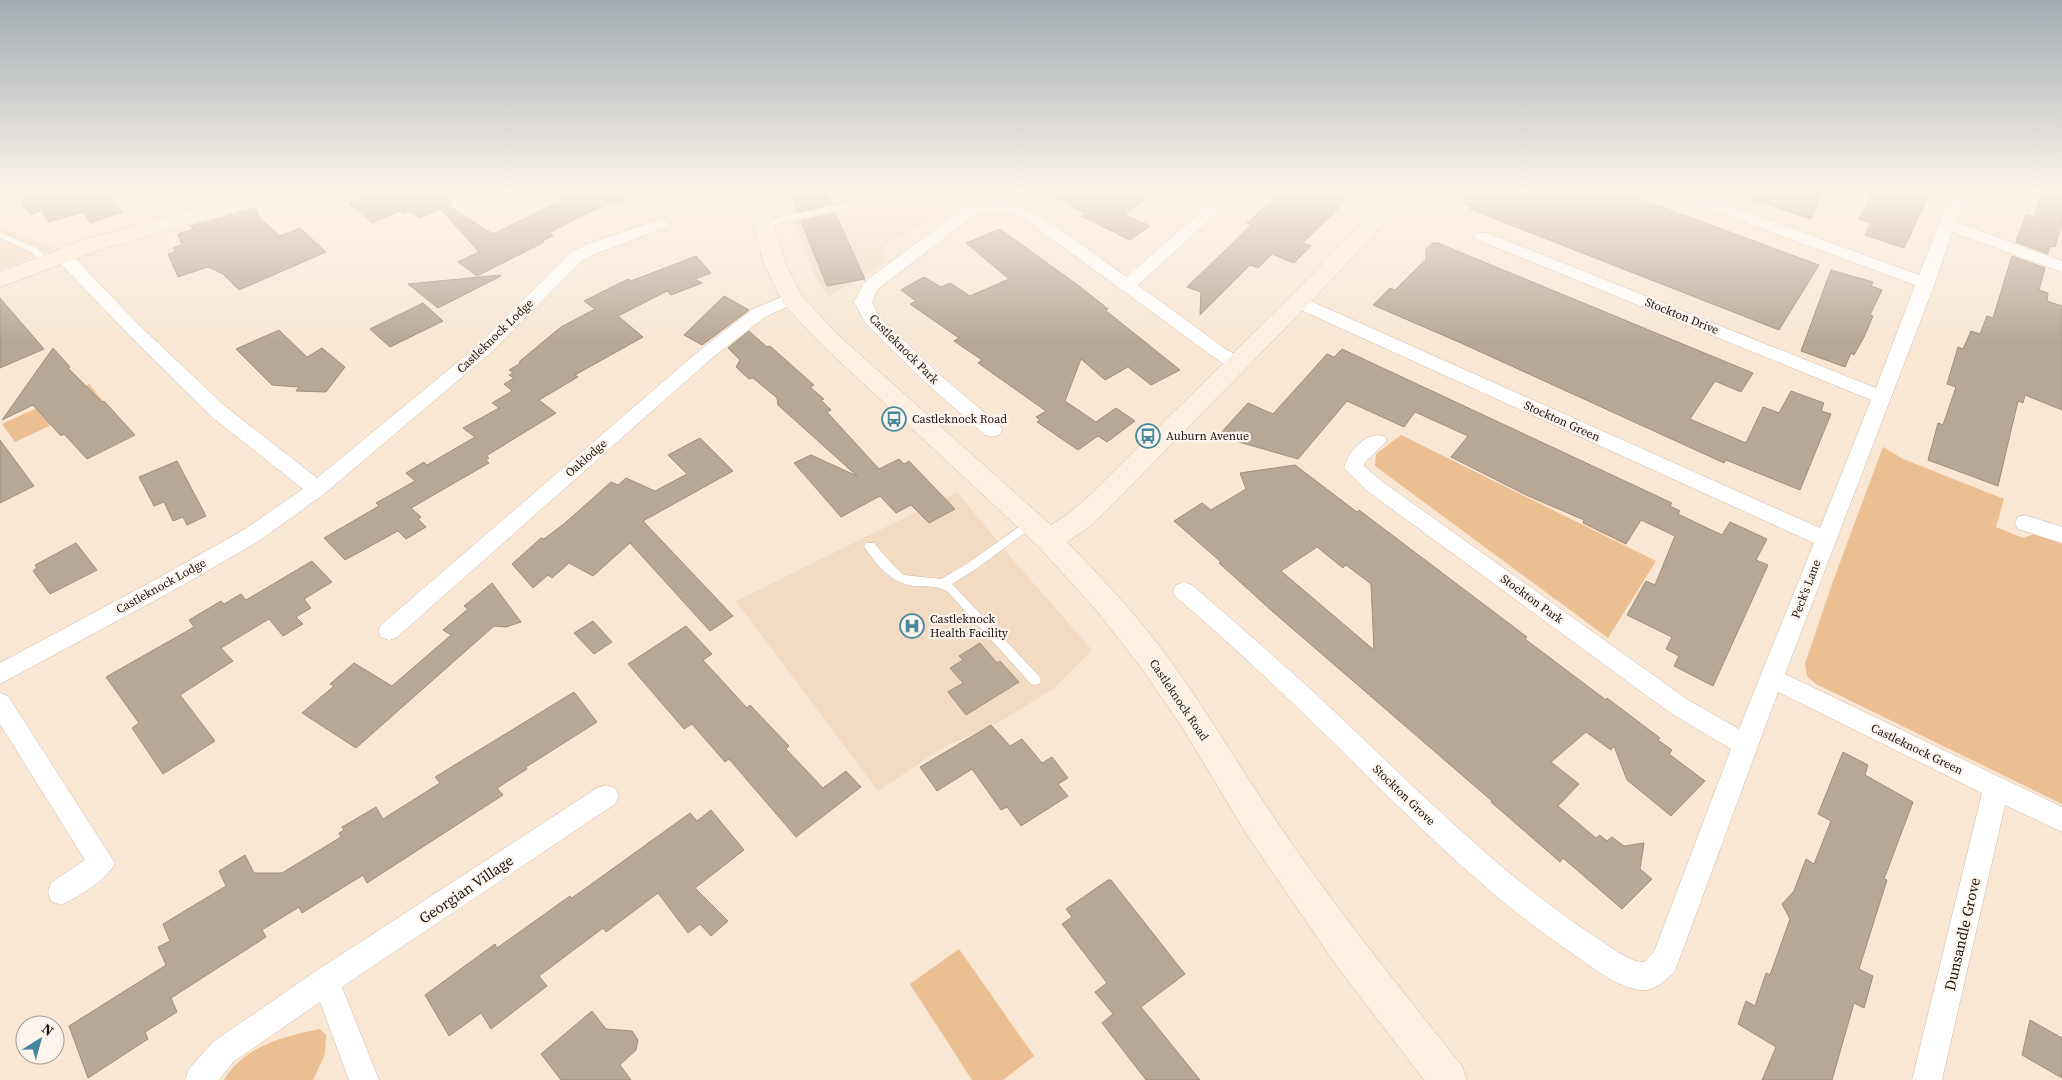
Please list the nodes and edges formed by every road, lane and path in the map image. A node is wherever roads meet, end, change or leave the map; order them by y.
1 (12, 240) edge
2 (109, 240) edge
3 (614, 240) edge
4 (768, 240) edge
5 (929, 240) edge
6 (1064, 240) edge
7 (1178, 240) edge
8 (1357, 240) edge
9 (1493, 240) edge
10 (1810, 240) edge
11 (1942, 240) edge
12 (1990, 240) edge
13 (54, 259) junction
14 (2062, 267) edge
15 (0, 280) edge
16 (1926, 283) junction
17 (1127, 286) junction
18 (791, 298) junction
19 (1298, 302) junction
20 (1237, 363) junction
21 (1881, 397) junction
22 (992, 430) dead end
23 (1376, 441) dead end
24 (317, 489) junction
25 (2025, 523) dead end
26 (1039, 531) junction
27 (2062, 535) edge
28 (1825, 539) junction
29 (870, 546) dead end
30 (944, 583) junction
31 (1184, 591) dead end
32 (389, 631) dead end
33 (0, 674) edge
34 (1771, 678) junction
35 (1035, 680) dead end
36 (0, 703) edge
37 (1744, 745) junction
38 (1996, 788) junction
39 (606, 796) dead end
40 (2062, 820) edge
41 (61, 892) dead end
42 (1641, 976) joint
43 (326, 981) junction
44 (357, 1076) edge
45 (200, 1080) edge
46 (1448, 1080) edge
47 (1927, 1080) edge

1 - 13 lane
2 - 13 main road
3 - 24 street, Castleknock Lodge
4 - 18 main road, Castleknock Road
5 - 22 street, Castleknock Park
6 - 17 street, Castleknock Park
7 - 17 street
8 - 19 main road
9 - 21 street, Stockton Drive
10 - 16 street
11 - 16 street, Peck's Lane
12 - 14 street
13 - 15 main road
13 - 24 street
16 - 21 street, Peck's Lane
17 - 20 street, Castleknock Park
18 - 26 main road, Castleknock Road
18 - 32 street, Oaklodge
19 - 20 main road
19 - 28 street, Stockton Green
20 - 26 main road
21 - 28 street, Peck's Lane
23 - 37 street, Stockton Park
24 - 33 street, Castleknock Lodge
25 - 27 street
26 - 30 lane
26 - 46 main road, Castleknock Road
28 - 34 street, Peck's Lane
29 - 30 lane
30 - 35 lane
31 - 42 street, Stockton Grove
34 - 37 street, Peck's Lane
34 - 38 street, Castleknock Green
36 - 41 street
37 - 42 street, Peck's Lane
38 - 40 street, Castleknock Green
38 - 47 street, Dunsandle Grove
39 - 43 street, Georgian Village
43 - 44 street
43 - 45 street, Georgian Village

